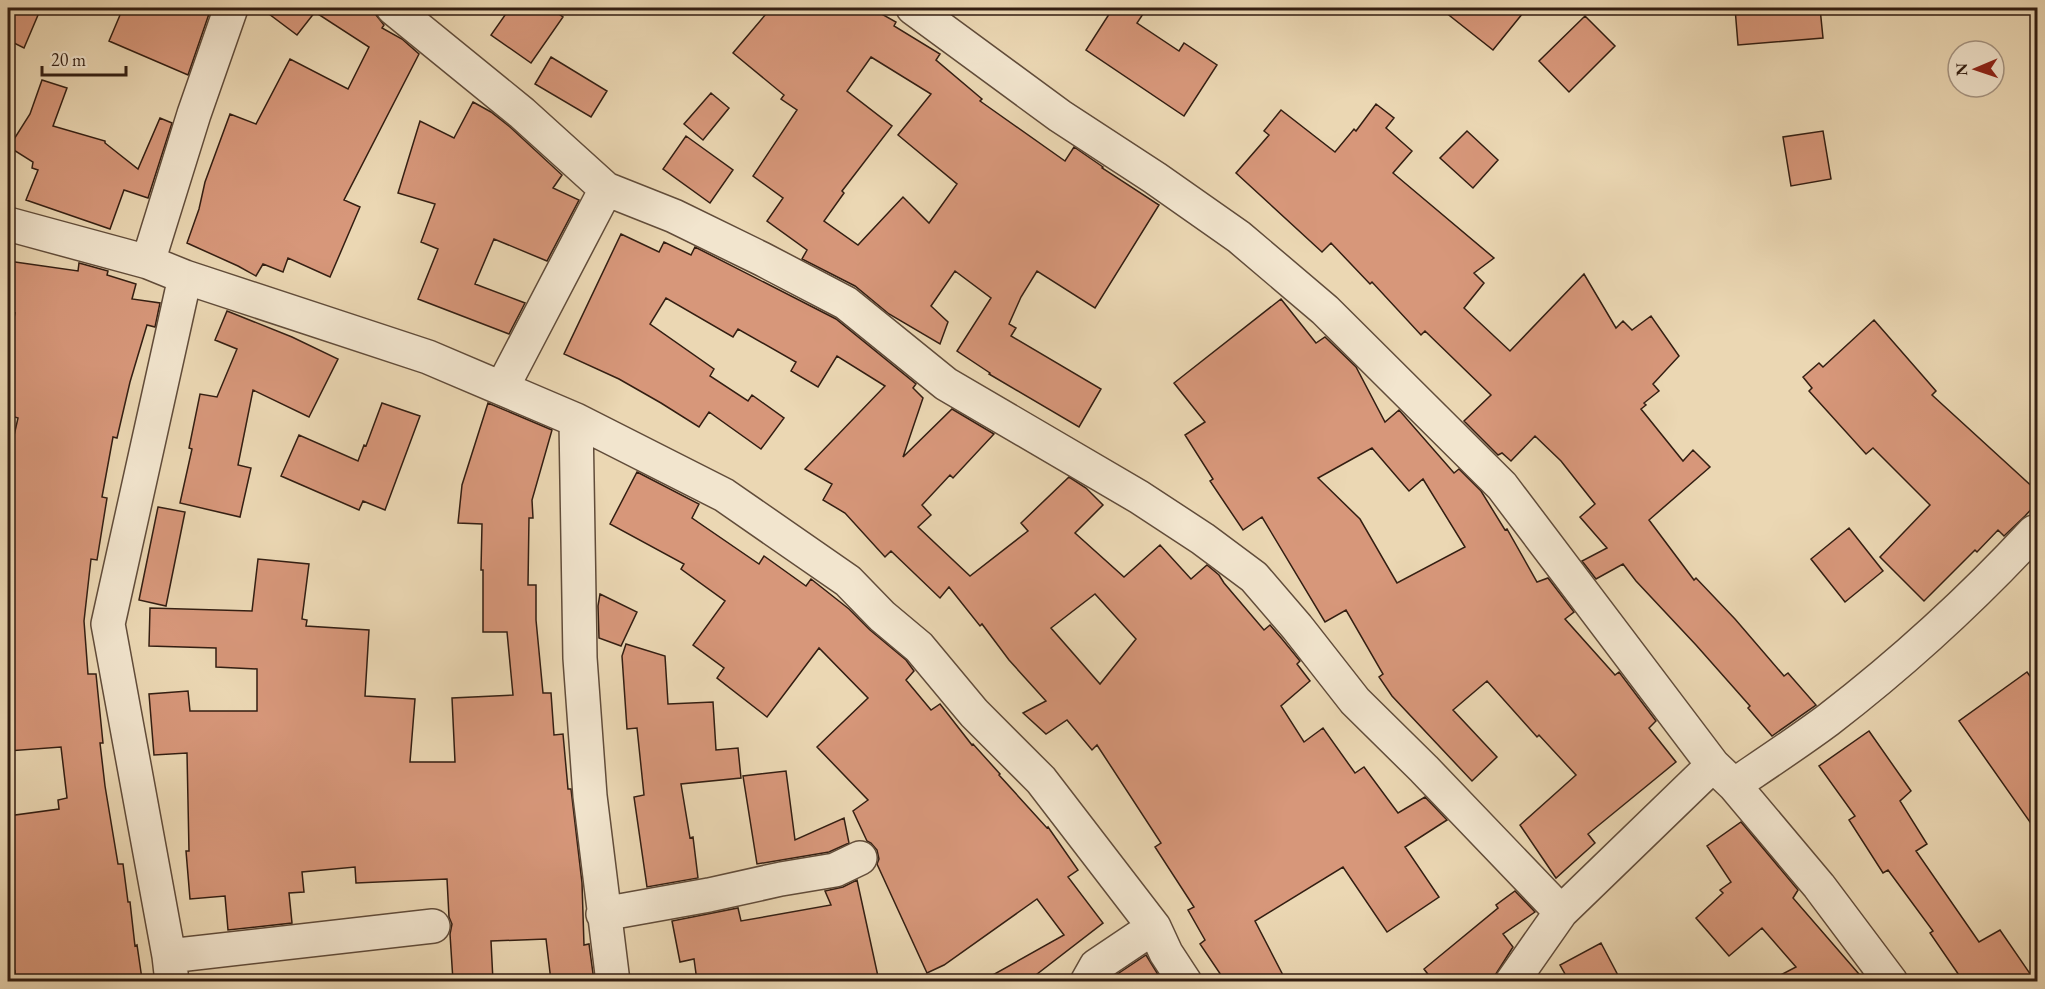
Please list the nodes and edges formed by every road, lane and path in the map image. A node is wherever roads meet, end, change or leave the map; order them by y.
1 (231, 8) edge
2 (393, 8) edge
3 (914, 8) edge
4 (606, 189) junction
5 (8, 224) edge
6 (148, 262) junction
7 (185, 277) junction
8 (502, 388) junction
9 (576, 420) junction
10 (2034, 532) dead end
11 (1723, 775) junction
12 (860, 858) dead end
13 (1561, 912) junction
14 (603, 914) junction
15 (433, 926) dead end
16 (1154, 927) junction
17 (171, 969) edge
18 (612, 981) edge
19 (1088, 981) edge
20 (1185, 981) edge
21 (1512, 981) edge
22 (1891, 981) edge

1 - 6 street
2 - 4 street
3 - 11 street
4 - 8 street
4 - 13 street
5 - 6 street
6 - 7 street
7 - 8 street
7 - 17 street
8 - 9 street
9 - 14 street
9 - 16 street
10 - 11 street
11 - 13 street
11 - 22 street
12 - 14 street
13 - 21 street
14 - 18 street
15 - 17 street
16 - 19 street
16 - 20 street

